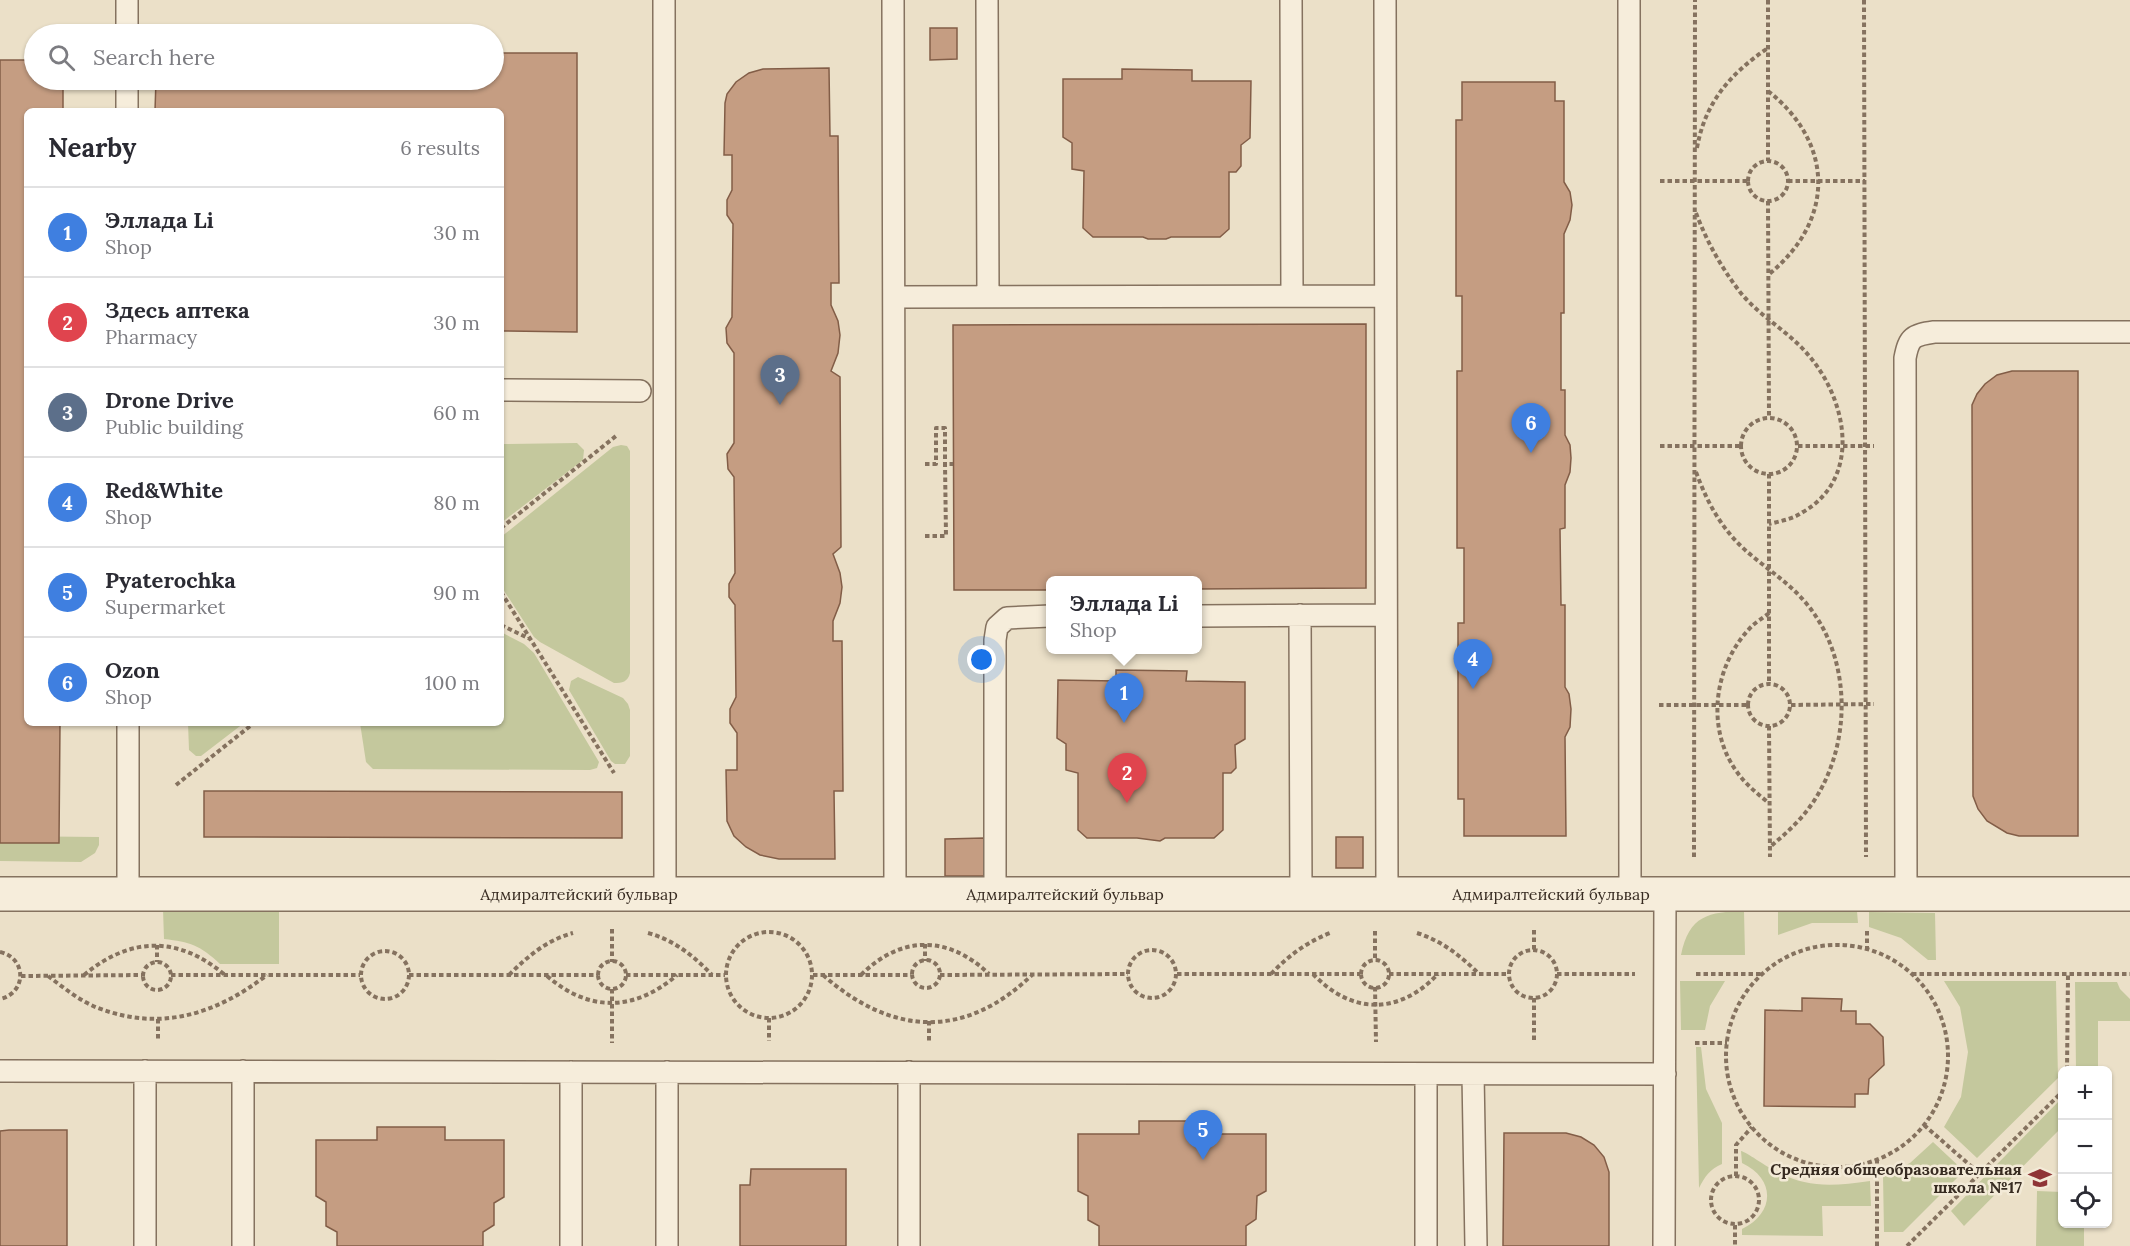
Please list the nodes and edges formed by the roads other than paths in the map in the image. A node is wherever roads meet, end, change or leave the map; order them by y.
1 (127, 0) edge
2 (664, 0) edge
3 (893, 0) edge
4 (987, 0) edge
5 (1291, 0) edge
6 (1385, 0) edge
7 (1629, 0) edge
8 (127, 24) edge
9 (127, 90) edge
10 (127, 108) edge
11 (1292, 296) junction
12 (1386, 296) junction
13 (894, 297) junction
14 (988, 297) junction
15 (2130, 332) edge
16 (504, 390) edge
17 (639, 391) dead end
18 (1202, 615) edge
19 (1300, 615) junction
20 (1386, 615) junction
21 (1046, 616) edge
22 (128, 726) edge
23 (0, 894) edge
24 (128, 894) junction
25 (665, 894) junction
26 (895, 894) junction
27 (995, 894) junction
28 (1301, 894) junction
29 (1387, 894) junction
30 (1630, 894) junction
31 (1680, 894) junction
32 (1905, 894) junction
33 (2130, 894) edge
34 (0, 1071) edge
35 (146, 1071) junction
36 (243, 1071) junction
37 (571, 1072) junction
38 (667, 1072) junction
39 (909, 1072) junction
40 (1426, 1074) junction
41 (1473, 1074) junction
42 (1665, 1074) junction
43 (145, 1246) edge
44 (243, 1246) edge
45 (571, 1246) edge
46 (667, 1246) edge
47 (909, 1246) edge
48 (1426, 1246) edge
49 (1476, 1246) edge
50 (1664, 1246) edge

1 - 8 lane
2 - 25 lane
3 - 13 lane
4 - 14 lane
5 - 11 lane
6 - 12 lane
7 - 30 lane
9 - 10 lane
11 - 12 lane
11 - 14 lane
12 - 20 lane
13 - 14 lane
13 - 26 lane
15 - 32 lane
16 - 17 lane
18 - 19 lane
19 - 20 lane
19 - 28 lane
20 - 29 lane
21 - 27 lane
22 - 24 lane
23 - 24 street, Адмиралтейский бульвар
24 - 25 street, Адмиралтейский бульвар
25 - 26 street, Адмиралтейский бульвар
26 - 27 street, Адмиралтейский бульвар
27 - 28 street, Адмиралтейский бульвар
28 - 29 street, Адмиралтейский бульвар
29 - 30 street, Адмиралтейский бульвар
30 - 31 street, Адмиралтейский бульвар
31 - 32 street, Адмиралтейский бульвар
31 - 42 lane
32 - 33 street, Адмиралтейский бульвар
34 - 35 lane
35 - 36 lane
35 - 43 lane
36 - 37 lane
36 - 44 lane
37 - 38 lane
37 - 45 lane
38 - 39 lane
38 - 46 lane
39 - 40 lane
39 - 47 lane
40 - 41 lane
40 - 48 lane
41 - 42 lane
41 - 49 lane
42 - 50 lane

